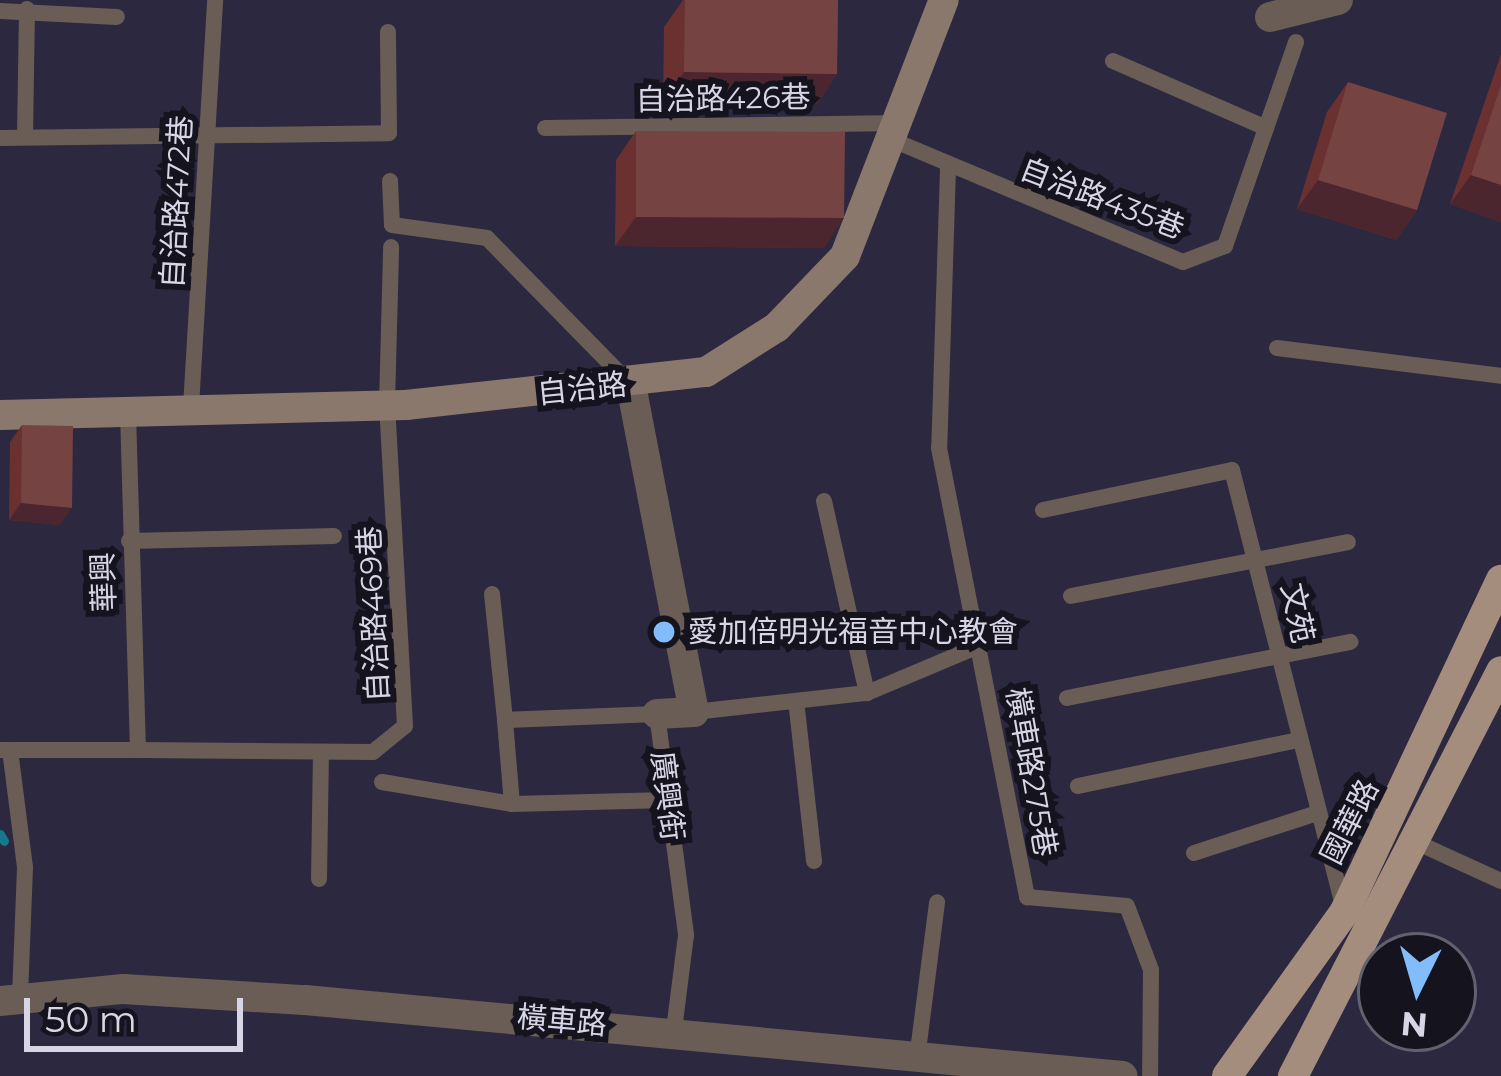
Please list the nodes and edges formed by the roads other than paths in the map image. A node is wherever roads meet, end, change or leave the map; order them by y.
1 (215, 0) edge
2 (944, 0) edge
3 (1338, 0) edge
4 (27, 9) junction
5 (0, 11) edge
6 (117, 17) dead end
7 (1270, 17) dead end
8 (388, 32) dead end
9 (1296, 42) dead end
10 (1113, 61) dead end
11 (545, 128) dead end
12 (1266, 128) junction
13 (898, 132) junction
14 (0, 137) edge
15 (25, 137) junction
16 (209, 137) junction
17 (948, 169) junction
18 (390, 181) dead end
19 (391, 247) dead end
20 (1277, 348) dead end
21 (1501, 376) edge
22 (631, 385) junction
23 (387, 405) junction
24 (191, 407) junction
25 (128, 412) junction
26 (0, 415) edge
27 (824, 501) dead end
28 (1043, 510) dead end
29 (334, 536) dead end
30 (129, 541) junction
31 (1348, 542) dead end
32 (1257, 553) junction
33 (1501, 580) edge
34 (492, 594) dead end
35 (1071, 596) dead end
36 (1351, 642) dead end
37 (981, 645) junction
38 (1278, 652) junction
39 (1501, 671) edge
40 (867, 693) junction
41 (1067, 698) dead end
42 (796, 709) junction
43 (694, 712) junction
44 (657, 714) junction
45 (505, 720) junction
46 (1298, 740) junction
47 (5, 750) edge
48 (138, 750) junction
49 (321, 752) junction
50 (382, 782) dead end
51 (1078, 786) dead end
52 (668, 800) junction
53 (512, 804) junction
54 (1314, 814) junction
55 (1420, 844) junction
56 (1194, 853) dead end
57 (814, 861) dead end
58 (319, 879) dead end
59 (1501, 881) edge
60 (937, 902) dead end
61 (1345, 910) junction
62 (1358, 932) edge
63 (1375, 932) edge
64 (1357, 965) edge
65 (10, 999) edge
66 (674, 1030) junction
67 (918, 1051) junction
68 (1122, 1076) edge
69 (1150, 1076) edge
70 (1227, 1076) edge
71 (1293, 1076) edge

1 - 16 lane, 自治路472巷
2 - 13 street, 自治路
3 - 7 street
4 - 5 lane
4 - 6 lane
4 - 15 lane
8 - 16 lane
9 - 12 lane, 自治路435巷
10 - 12 lane
11 - 13 lane, 自治路426巷
12 - 17 lane, 自治路435巷
13 - 17 lane, 自治路435巷
13 - 22 street, 自治路
14 - 15 lane
15 - 16 lane
16 - 24 lane, 自治路472巷
17 - 37 lane, 橫車路275巷
18 - 22 lane
19 - 23 lane
20 - 21 lane
22 - 23 street, 自治路
22 - 43 street, 廣興街
23 - 24 street, 自治路
23 - 49 lane, 自治路469巷
24 - 25 street, 自治路
25 - 26 street, 自治路
25 - 30 lane, 華興
27 - 40 lane
28 - 32 lane, 文苑
29 - 30 lane
30 - 48 lane, 華興
31 - 32 lane
32 - 35 lane
32 - 38 lane, 文苑
33 - 61 main road, 國華路
34 - 45 lane
36 - 38 lane
37 - 40 lane
37 - 69 lane, 橫車路275巷
38 - 41 lane
38 - 46 lane, 文苑
39 - 55 main road
40 - 42 lane
42 - 43 lane
42 - 57 lane
43 - 44 street, 廣興街
44 - 45 lane
44 - 52 lane, 廣興街
45 - 53 lane
46 - 51 lane
46 - 54 lane, 文苑
47 - 48 lane
47 - 65 lane
48 - 49 lane
49 - 58 lane
50 - 53 lane
52 - 53 lane
52 - 66 lane, 廣興街
54 - 56 lane
54 - 61 lane, 文苑
55 - 59 lane
55 - 63 main road
60 - 67 lane
61 - 62 lane, 文苑
61 - 70 main road, 國華路
64 - 71 main road
65 - 66 street, 橫車路
66 - 67 street, 橫車路
67 - 68 street, 橫車路

